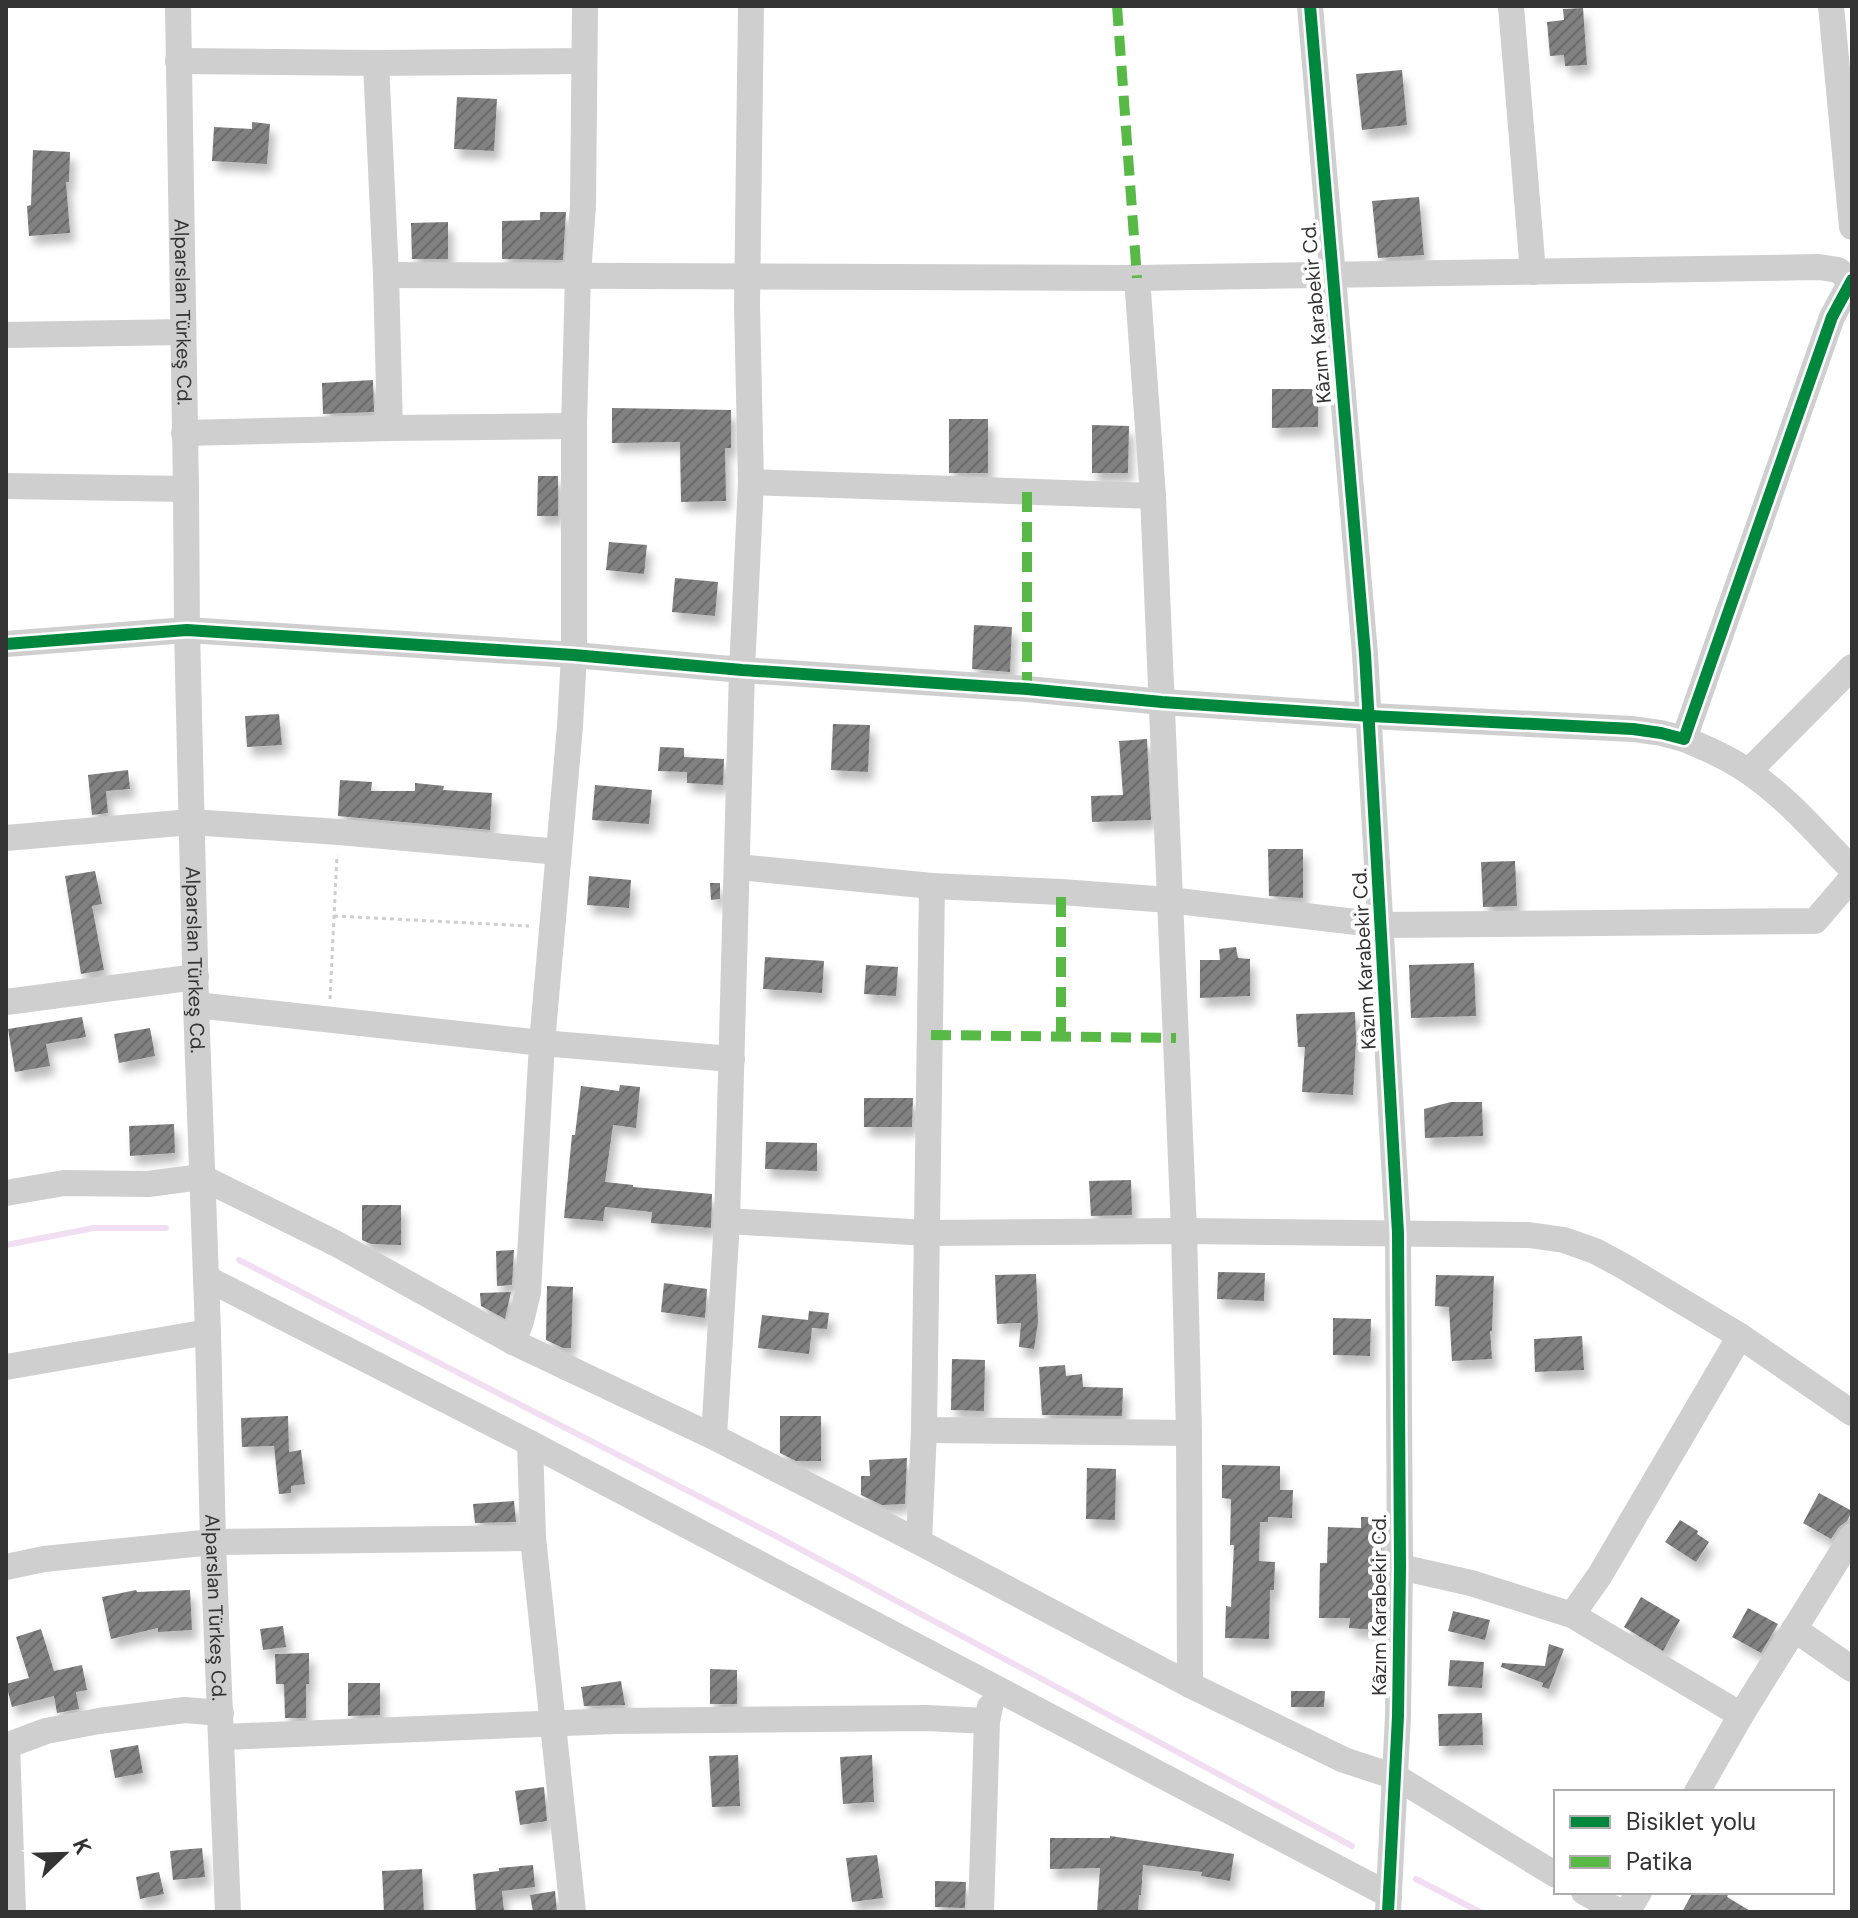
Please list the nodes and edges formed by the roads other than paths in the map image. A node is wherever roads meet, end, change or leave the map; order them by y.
1 (178, 6) edge
2 (585, 6) edge
3 (751, 6) edge
4 (1310, 6) edge
5 (1511, 6) edge
6 (1831, 6) edge
7 (178, 61) junction
8 (583, 61) junction
9 (376, 63) junction
10 (1852, 227) edge
11 (1533, 272) junction
12 (1334, 274) junction
13 (386, 275) junction
14 (578, 275) junction
15 (749, 278) junction
16 (1137, 278) junction
17 (1852, 280) edge
18 (183, 332) junction
19 (6, 335) edge
20 (574, 426) junction
21 (390, 428) junction
22 (184, 433) junction
23 (751, 482) junction
24 (6, 486) edge
25 (186, 489) junction
26 (1153, 496) junction
27 (187, 630) junction
28 (6, 644) edge
29 (574, 655) junction
30 (1852, 667) edge
31 (742, 670) junction
32 (1162, 702) junction
33 (1370, 716) junction
34 (1684, 739) junction
35 (1749, 771) junction
36 (191, 822) junction
37 (6, 838) edge
38 (559, 852) junction
39 (738, 867) junction
40 (1852, 869) edge
41 (1852, 878) edge
42 (932, 886) junction
43 (1169, 900) junction
44 (1382, 925) junction
45 (196, 977) junction
46 (6, 1002) edge
47 (196, 1005) junction
48 (542, 1043) junction
49 (732, 1059) junction
50 (201, 1177) junction
51 (6, 1193) edge
52 (727, 1221) junction
53 (1184, 1231) junction
54 (928, 1233) junction
55 (1398, 1233) junction
56 (206, 1278) junction
57 (208, 1332) junction
58 (1740, 1336) junction
59 (513, 1342) junction
60 (6, 1367) edge
61 (1852, 1413) edge
62 (924, 1430) junction
63 (1189, 1433) junction
64 (714, 1437) junction
65 (530, 1443) junction
66 (1852, 1536) edge
67 (533, 1538) junction
68 (213, 1542) junction
69 (919, 1542) junction
70 (6, 1567) edge
71 (1400, 1567) junction
72 (1572, 1615) junction
73 (1794, 1629) junction
74 (1852, 1669) edge
75 (1190, 1685) junction
76 (994, 1688) junction
77 (1741, 1715) junction
78 (987, 1721) junction
79 (222, 1725) junction
80 (552, 1725) junction
81 (7, 1746) edge
82 (1396, 1777) junction
83 (1698, 1790) edge
84 (1554, 1874) edge
85 (1588, 1894) edge
86 (1638, 1894) edge
87 (1389, 1904) edge
88 (13, 1912) edge
89 (228, 1912) edge
90 (573, 1912) edge
91 (981, 1912) edge
92 (1620, 1912) edge
93 (1627, 1912) edge

1 - 7 street, Alparslan Türkeş Cd.
2 - 8 street
3 - 15 street
4 - 12 street, Kâzım Karabekir Cd.
5 - 11 street
6 - 10 street
7 - 9 street
7 - 18 street, Alparslan Türkeş Cd.
8 - 9 street
8 - 14 street
9 - 13 street
11 - 12 street
11 - 17 street
12 - 16 street
12 - 33 street, Kâzım Karabekir Cd.
13 - 14 street
13 - 21 street
14 - 15 street
14 - 20 street
15 - 16 street
15 - 23 street
16 - 26 street
17 - 34 street
18 - 19 street
18 - 22 street, Alparslan Türkeş Cd.
20 - 21 street
20 - 29 street
21 - 22 street
22 - 25 street, Alparslan Türkeş Cd.
23 - 26 street
23 - 31 street
24 - 25 street
25 - 27 street, Alparslan Türkeş Cd.
26 - 32 street
27 - 28 street
27 - 29 street
27 - 36 street, Alparslan Türkeş Cd.
29 - 31 street
29 - 38 street
30 - 35 street
31 - 32 street
31 - 39 street
32 - 33 street
32 - 43 street
33 - 34 street
33 - 44 street, Kâzım Karabekir Cd.
34 - 35 street
35 - 40 street
36 - 37 street
36 - 38 street
36 - 45 street, Alparslan Türkeş Cd.
38 - 48 street
39 - 42 street
39 - 49 street
41 - 44 street
42 - 43 street
42 - 54 street
43 - 44 street
43 - 53 street
44 - 55 street, Kâzım Karabekir Cd.
45 - 46 street
45 - 47 street, Alparslan Türkeş Cd.
47 - 48 street
47 - 50 street, Alparslan Türkeş Cd.
48 - 49 street
48 - 59 street
49 - 52 street
50 - 51 street
50 - 56 street, Alparslan Türkeş Cd.
50 - 59 street
52 - 54 street
52 - 64 street
53 - 54 street
53 - 55 street
53 - 63 street
54 - 62 street
55 - 58 street
55 - 71 street, Kâzım Karabekir Cd.
56 - 57 street, Alparslan Türkeş Cd.
56 - 65 street
57 - 60 street
57 - 68 street, Alparslan Türkeş Cd.
58 - 61 street
58 - 72 street
59 - 64 street
62 - 63 street
62 - 69 street
63 - 75 street
64 - 69 street
65 - 67 street
65 - 76 street
66 - 73 street
67 - 68 street
67 - 80 street
68 - 70 street
68 - 79 street, Alparslan Türkeş Cd.
69 - 75 street
71 - 72 street
71 - 82 street, Kâzım Karabekir Cd.
72 - 77 street
73 - 74 street
73 - 77 street
75 - 82 street
76 - 78 street
76 - 87 street
77 - 83 street
78 - 80 street
78 - 91 street
79 - 80 street
79 - 81 street
79 - 89 street, Alparslan Türkeş Cd.
80 - 90 street
81 - 88 street
82 - 84 street
82 - 87 street, Kâzım Karabekir Cd.
85 - 92 street
86 - 93 street

